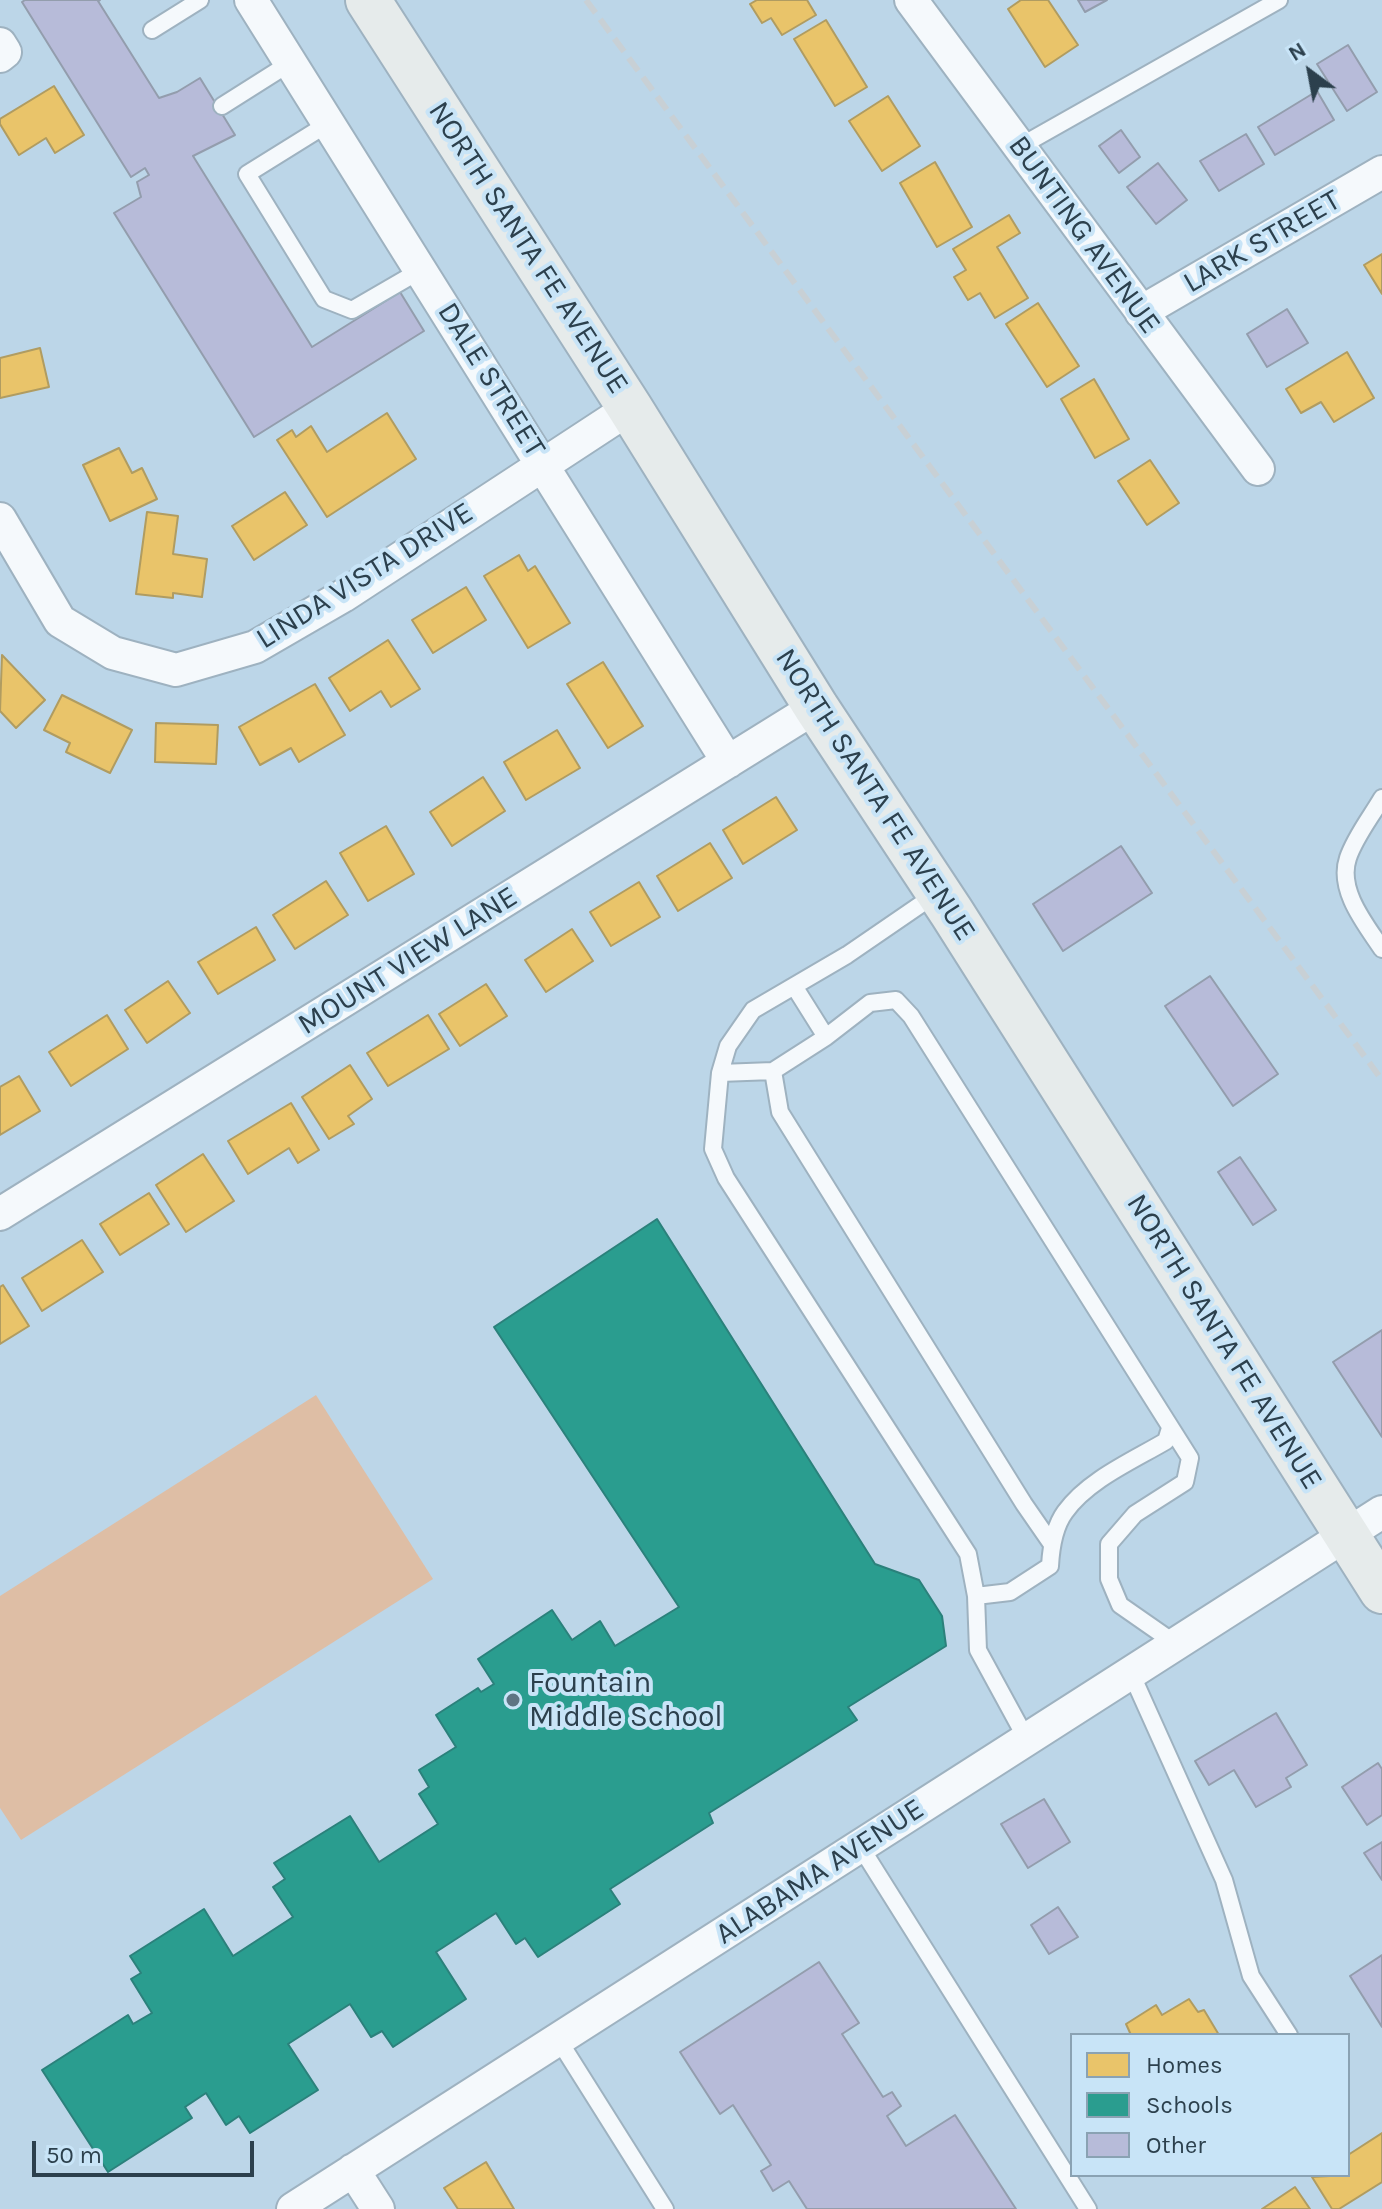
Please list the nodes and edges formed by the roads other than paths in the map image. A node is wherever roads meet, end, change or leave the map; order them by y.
1 (200, 0) edge
2 (251, 0) edge
3 (368, 0) edge
4 (911, 0) edge
5 (1279, 0) edge
6 (152, 30) dead end
7 (0, 44) edge
8 (0, 56) edge
9 (290, 63) junction
10 (222, 106) dead end
11 (329, 123) junction
12 (1019, 147) junction
13 (1382, 172) edge
14 (421, 270) junction
15 (1141, 312) junction
16 (630, 408) junction
17 (543, 464) junction
18 (1258, 469) dead end
19 (0, 519) edge
20 (816, 707) junction
21 (728, 762) junction
22 (1382, 798) edge
23 (939, 893) junction
24 (1382, 949) edge
25 (794, 986) junction
26 (826, 1037) junction
27 (773, 1071) junction
28 (720, 1073) junction
29 (0, 1214) edge
30 (1170, 1428) junction
31 (1364, 1524) edge
32 (1051, 1543) junction
33 (1382, 1591) edge
34 (976, 1596) junction
35 (1176, 1644) junction
36 (1131, 1673) junction
37 (1027, 1740) junction
38 (860, 1846) junction
39 (1288, 2033) edge
40 (558, 2039) junction
41 (353, 2170) junction
42 (293, 2209) edge
43 (378, 2209) edge
44 (665, 2209) edge
45 (1088, 2209) edge

1 - 6 lane
2 - 9 street, DALE STREET
3 - 16 main road, NORTH SANTA FE AVENUE
4 - 12 street, BUNTING AVENUE
5 - 12 lane
7 - 8 street
9 - 10 lane
9 - 11 street, DALE STREET
11 - 14 street, DALE STREET
11 - 14 lane
12 - 15 street, BUNTING AVENUE
13 - 15 street, LARK STREET
14 - 17 street, DALE STREET
15 - 18 street, BUNTING AVENUE
16 - 17 street, LINDA VISTA DRIVE
16 - 20 main road, NORTH SANTA FE AVENUE
17 - 19 street, LINDA VISTA DRIVE
17 - 21 street, DALE STREET
20 - 21 street, MOUNT VIEW LANE
20 - 23 main road, NORTH SANTA FE AVENUE
21 - 29 street, MOUNT VIEW LANE
22 - 24 lane
23 - 25 lane
23 - 31 main road, NORTH SANTA FE AVENUE
25 - 26 lane
25 - 28 lane
26 - 27 lane
26 - 30 lane
27 - 28 lane
27 - 32 lane
28 - 34 lane
30 - 32 lane
30 - 35 lane
31 - 33 main road, NORTH SANTA FE AVENUE
31 - 35 street, ALABAMA AVENUE
32 - 34 lane
34 - 37 lane
35 - 36 street, ALABAMA AVENUE
36 - 37 street, ALABAMA AVENUE
36 - 39 lane
37 - 38 street, ALABAMA AVENUE
38 - 40 street, ALABAMA AVENUE
38 - 45 lane
40 - 41 street, ALABAMA AVENUE
40 - 44 lane
41 - 42 street, ALABAMA AVENUE
41 - 43 street

